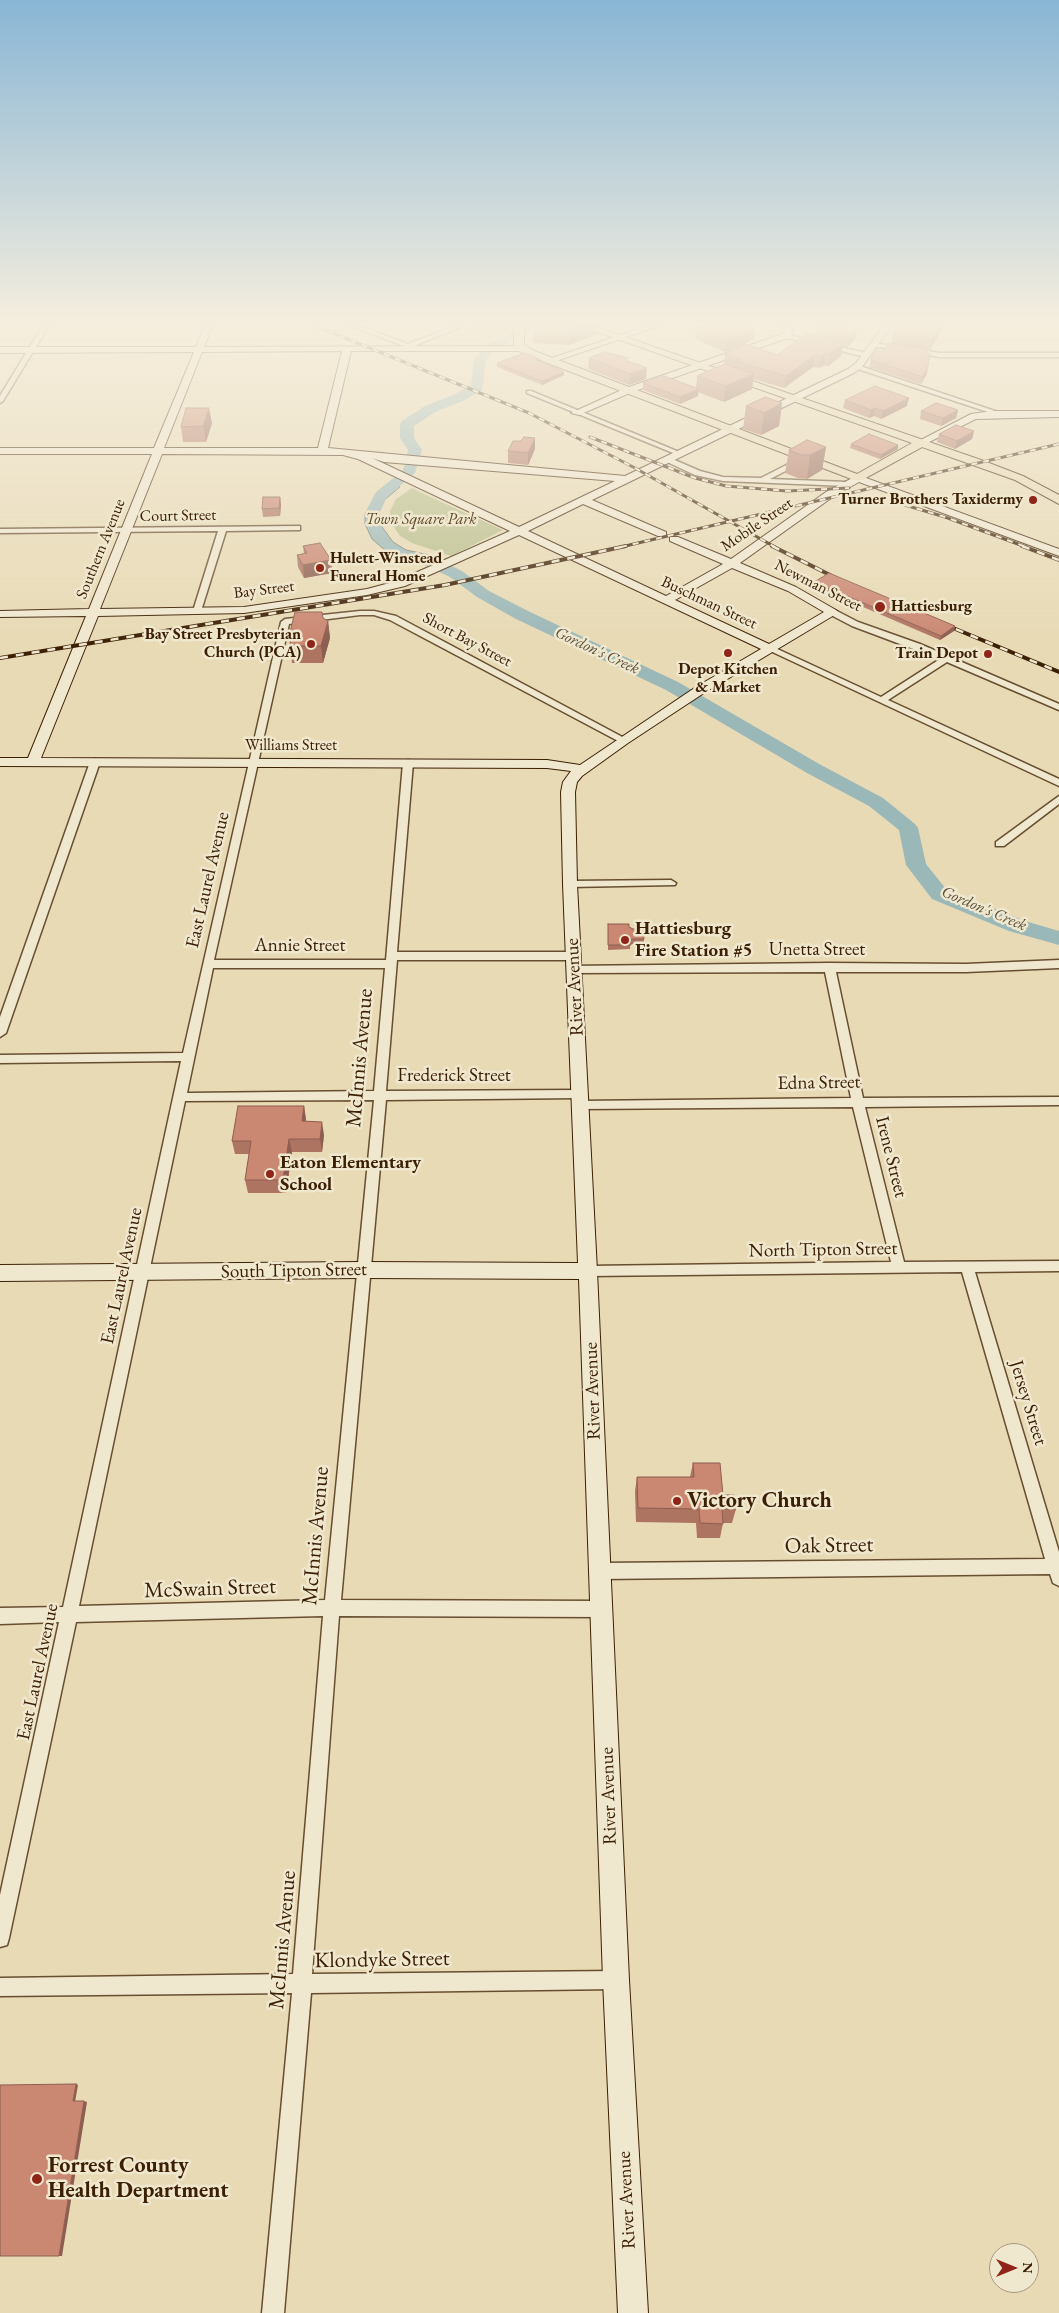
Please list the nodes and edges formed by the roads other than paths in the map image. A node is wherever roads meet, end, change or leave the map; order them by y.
1 (167, 430) edge
2 (327, 430) edge
3 (619, 430) edge
4 (732, 430) joint
5 (888, 430) edge
6 (945, 430) edge
7 (922, 442) junction
8 (0, 451) edge
9 (158, 451) junction
10 (322, 451) junction
11 (346, 453) junction
12 (680, 454) junction
13 (804, 457) junction
14 (399, 459) junction
15 (667, 460) junction
16 (374, 463) junction
17 (872, 470) junction
18 (858, 478) junction
19 (627, 479) junction
20 (763, 480) junction
21 (847, 484) junction
22 (877, 485) junction
23 (583, 500) junction
24 (1059, 500) edge
25 (297, 528) dead end
26 (126, 530) junction
27 (222, 530) junction
28 (0, 531) edge
29 (517, 532) junction
30 (662, 534) dead end
31 (674, 539) dead end
32 (1059, 553) edge
33 (732, 563) junction
34 (667, 600) junction
35 (0, 609) edge
36 (93, 611) junction
37 (196, 611) junction
38 (832, 612) junction
39 (0, 614) edge
40 (285, 622) joint
41 (770, 649) junction
42 (946, 659) junction
43 (883, 700) junction
44 (1059, 707) edge
45 (623, 740) junction
46 (0, 762) edge
47 (33, 762) junction
48 (95, 762) junction
49 (254, 763) junction
50 (408, 763) junction
51 (582, 769) junction
52 (1059, 783) edge
53 (1059, 799) edge
54 (1000, 844) dead end
55 (671, 883) dead end
56 (570, 884) junction
57 (392, 960) junction
58 (574, 962) junction
59 (208, 964) junction
60 (1059, 964) edge
61 (829, 967) junction
62 (0, 1033) edge
63 (188, 1057) junction
64 (0, 1059) edge
65 (380, 1095) junction
66 (180, 1097) junction
67 (580, 1100) junction
68 (1059, 1101) edge
69 (858, 1102) junction
70 (1059, 1266) edge
71 (967, 1267) junction
72 (899, 1268) junction
73 (362, 1270) junction
74 (142, 1272) junction
75 (588, 1272) junction
76 (0, 1273) edge
77 (1058, 1570) edge
78 (600, 1571) junction
79 (332, 1608) junction
80 (602, 1610) junction
81 (0, 1616) edge
82 (69, 1616) junction
83 (0, 1938) edge
84 (616, 1980) junction
85 (302, 1984) junction
86 (0, 1986) edge
87 (272, 2313) edge
88 (633, 2313) edge

1 - 9 street, Southern Avenue
2 - 10 street
3 - 12 street
4 - 12 street, Bay Street
4 - 13 main road
5 - 7 main road
6 - 7 street, Mobile Street
7 - 17 main road, Mobile Street
7 - 24 main road
8 - 9 street
9 - 10 street
9 - 26 street, Southern Avenue
10 - 11 street
11 - 14 street
11 - 16 street, Buschman Street
12 - 15 street, Bay Street
13 - 18 main road
13 - 20 street
14 - 16 street
14 - 19 street
15 - 19 street, Bay Street
15 - 20 street
16 - 29 street, Buschman Street
17 - 18 main road, Mobile Street
17 - 22 main road
18 - 21 street, Mobile Street
18 - 22 street
19 - 23 street, Bay Street
20 - 21 street
21 - 33 street, Mobile Street
22 - 32 street
23 - 29 street, Bay Street
23 - 30 street
25 - 27 street, Court Street
26 - 27 street, Court Street
26 - 28 street, Court Street
26 - 36 street, Southern Avenue
27 - 37 street
29 - 34 street, Buschman Street
29 - 37 street, Bay Street
31 - 33 street, Newman Street
33 - 34 street, Mobile Street
33 - 38 street, Newman Street
34 - 41 street, Buschman Street
35 - 36 street, Bay Street
36 - 37 street, Bay Street
36 - 39 street, Bay Street
36 - 47 street, Southern Avenue
38 - 41 street, River Avenue
38 - 42 street, Newman Street
40 - 45 street, Short Bay Street
40 - 49 street, East Laurel Avenue
41 - 43 street, Buschman Street
41 - 45 street, River Avenue
42 - 43 street
42 - 44 street, Newman Street
43 - 52 street, Buschman Street
45 - 51 street, River Avenue
46 - 47 street, Williams Street
47 - 48 street, Williams Street
48 - 49 street, Williams Street
48 - 62 street
49 - 50 street, Williams Street
49 - 59 street, East Laurel Avenue
50 - 51 street, Williams Street
50 - 57 street, McInnis Avenue
51 - 56 street, River Avenue
53 - 54 street
55 - 56 street
56 - 58 street, River Avenue
57 - 58 street, Annie Street
57 - 59 street, Annie Street
57 - 65 street, McInnis Avenue
58 - 61 street, Unetta Street
58 - 67 street, River Avenue
59 - 63 street, East Laurel Avenue
60 - 61 street, Unetta Street
61 - 69 street, Irene Street
63 - 64 street
63 - 66 street, East Laurel Avenue
65 - 66 street, Frederick Street
65 - 67 street, Frederick Street
65 - 73 street, McInnis Avenue
66 - 74 street, East Laurel Avenue
67 - 69 street, Edna Street
67 - 75 street, River Avenue
68 - 69 street, Edna Street
69 - 72 street, Irene Street
70 - 71 street, North Tipton Street
71 - 72 street, North Tipton Street
71 - 77 street, Jersey Street
72 - 75 street, North Tipton Street
73 - 74 street, South Tipton Street
73 - 75 street, South Tipton Street
73 - 79 street, McInnis Avenue
74 - 76 street, South Tipton Street
74 - 82 street, East Laurel Avenue
75 - 78 street, River Avenue
77 - 78 street, Oak Street
78 - 80 street, River Avenue
79 - 80 street, McSwain Street
79 - 82 street, McSwain Street
79 - 85 street, McInnis Avenue
80 - 84 street, River Avenue
81 - 82 street, McSwain Street
82 - 83 street, East Laurel Avenue
84 - 85 street, Klondyke Street
84 - 88 street, River Avenue
85 - 86 street, Klondyke Street
85 - 87 street, McInnis Avenue

